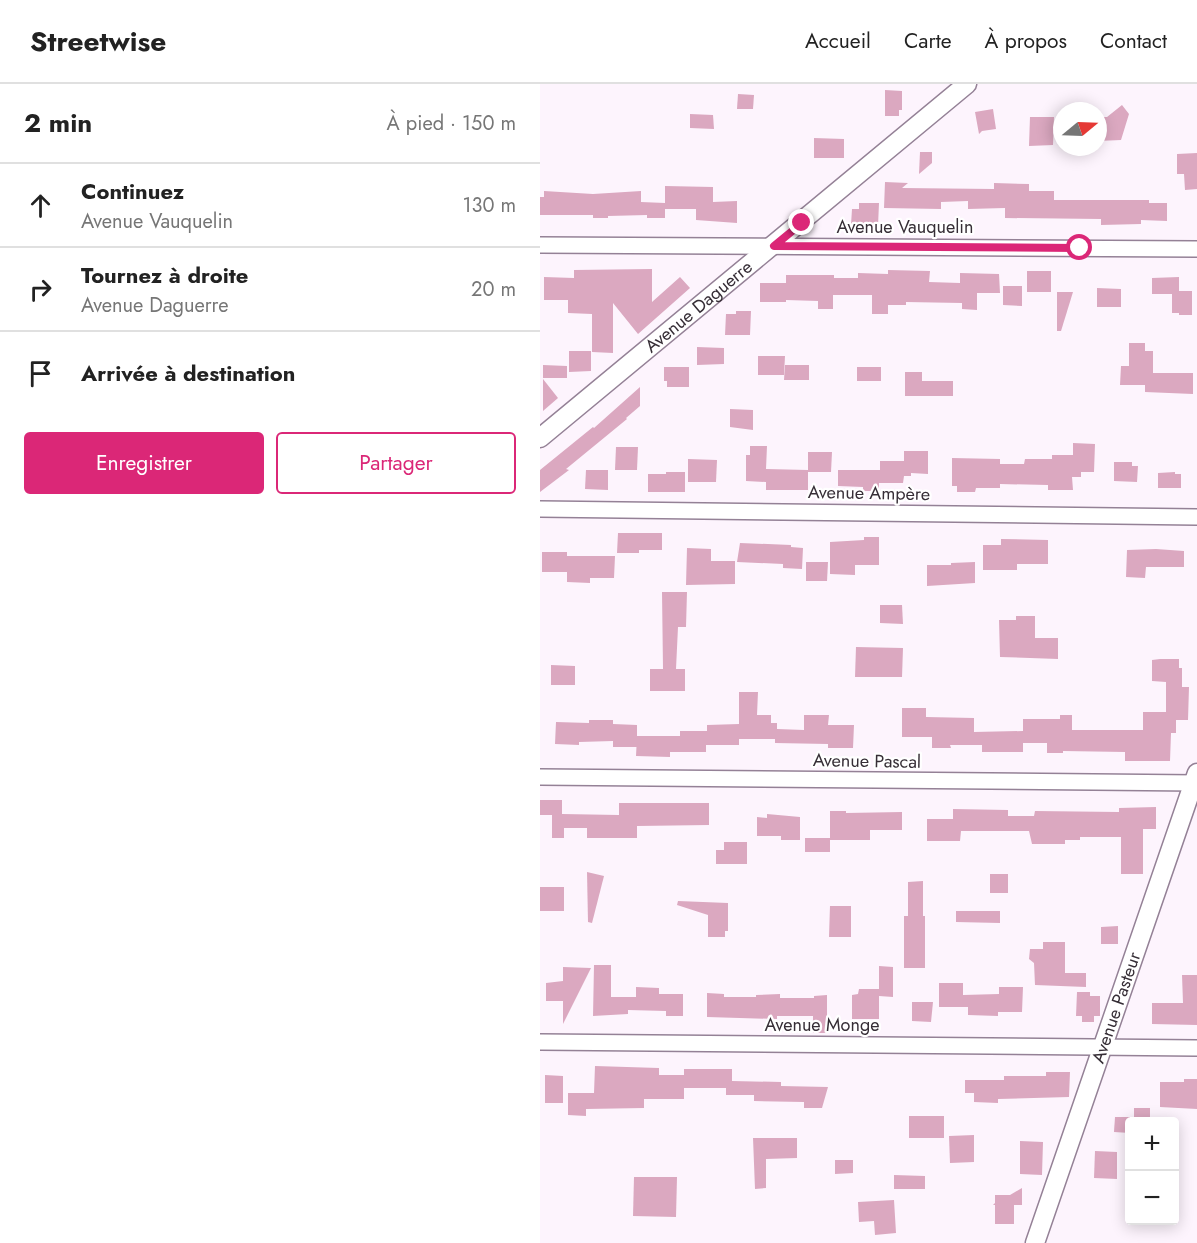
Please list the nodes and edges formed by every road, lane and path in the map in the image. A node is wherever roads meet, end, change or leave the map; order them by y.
1 (967, 84) edge
2 (540, 245) edge
3 (774, 246) junction
4 (1197, 249) edge
5 (540, 438) edge
6 (540, 509) edge
7 (1197, 517) edge
8 (540, 777) edge
9 (1196, 780) edge
10 (540, 1042) edge
11 (1104, 1047) junction
12 (1197, 1048) edge
13 (1035, 1243) edge

1 - 3 street, Avenue Daguerre
2 - 3 street, Avenue Vauquelin
3 - 4 street, Avenue Vauquelin
3 - 5 street, Avenue Daguerre
6 - 7 street, Avenue Ampère
8 - 9 street, Avenue Pascal
9 - 11 street, Avenue Pasteur
10 - 11 street, Avenue Monge
11 - 12 street, Avenue Monge
11 - 13 street, Avenue Pasteur

